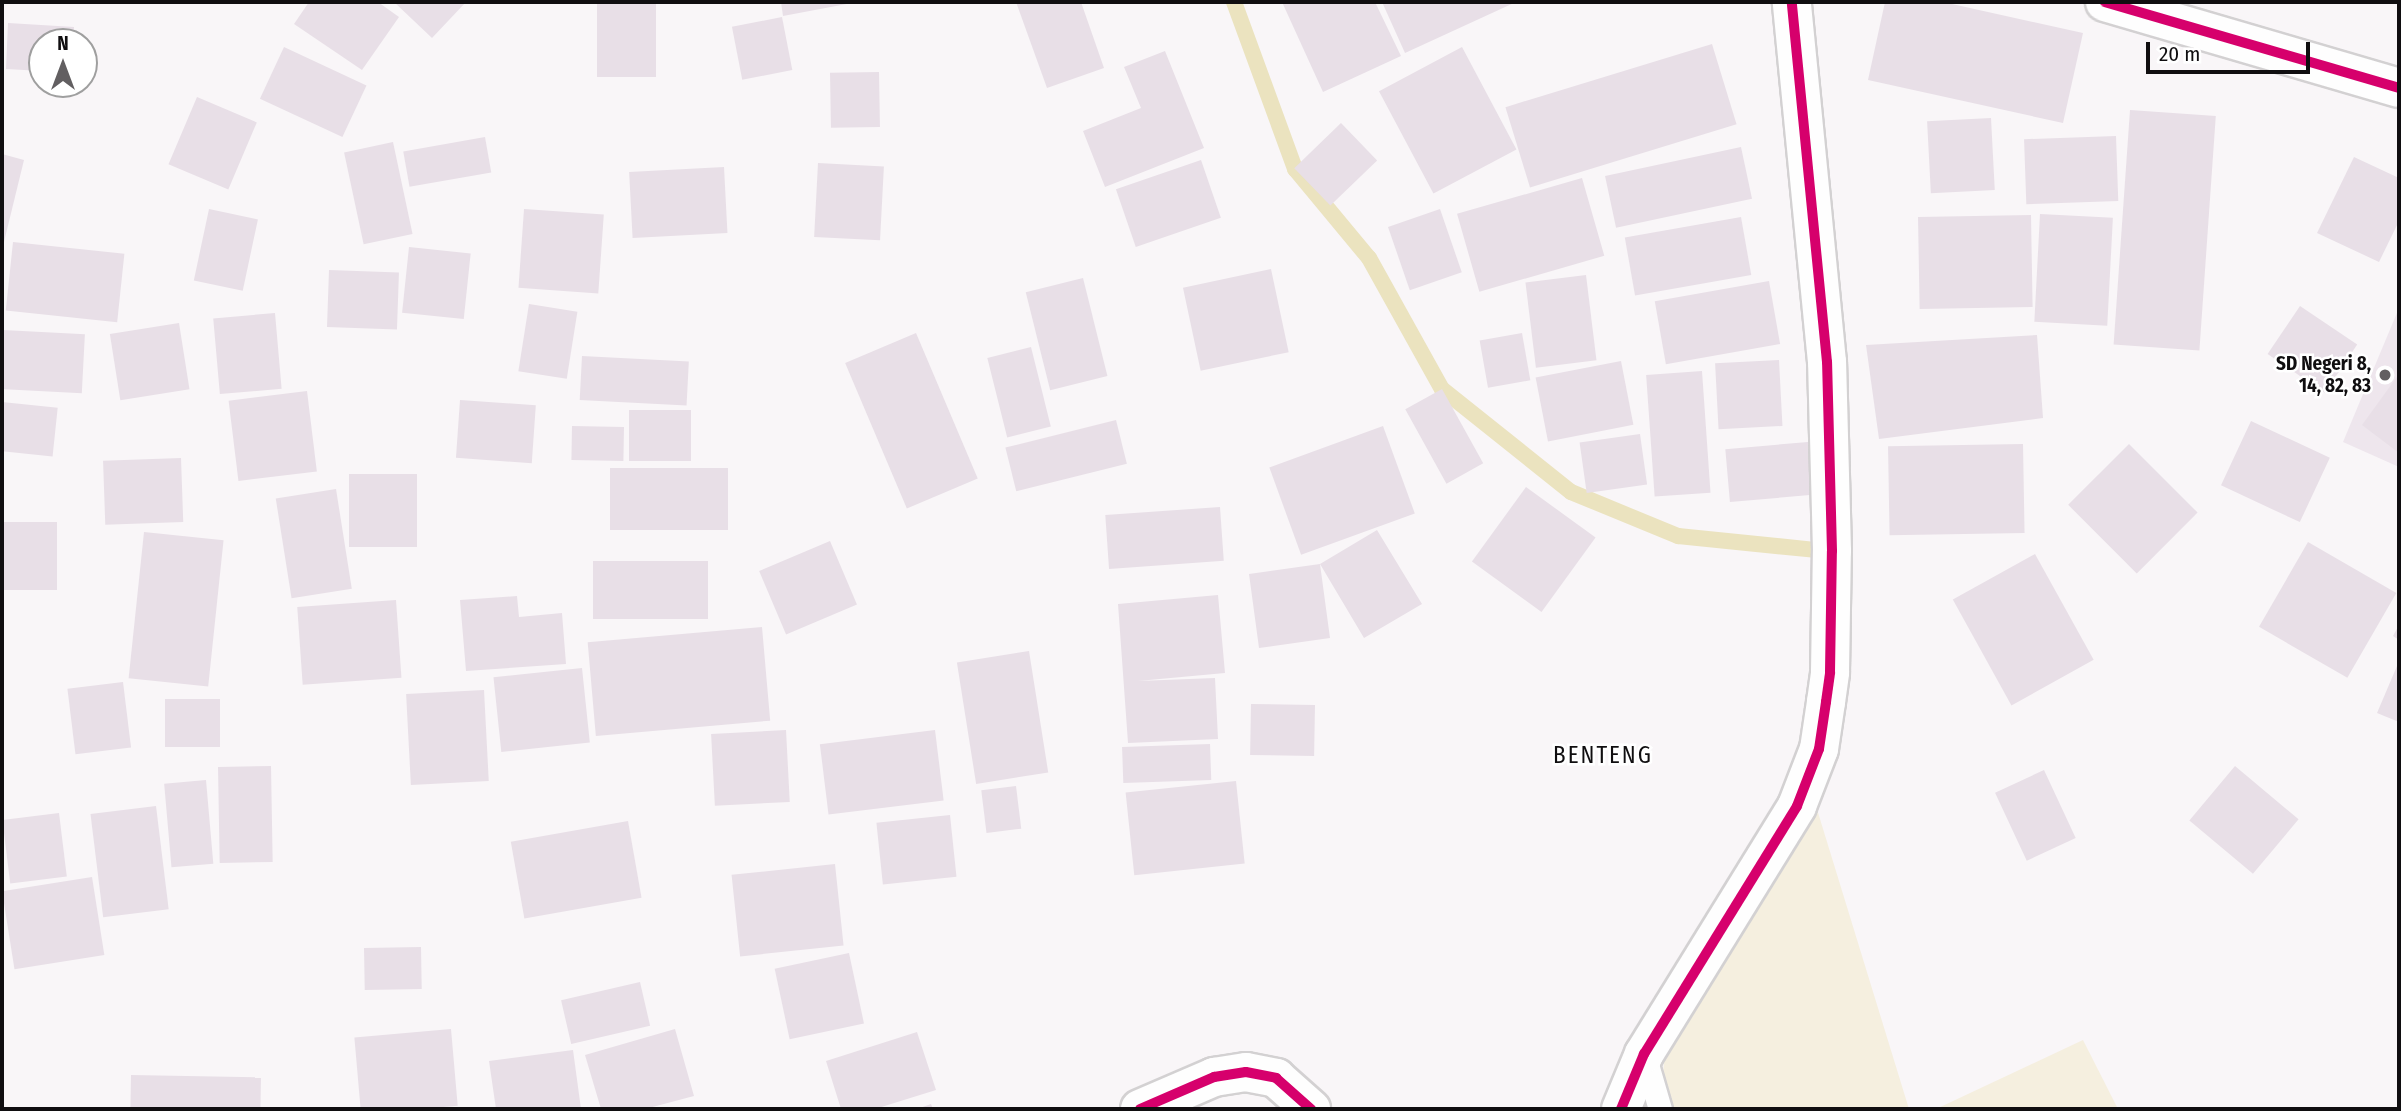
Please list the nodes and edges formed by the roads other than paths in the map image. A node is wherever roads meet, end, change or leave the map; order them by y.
1 (1792, 2) edge
2 (2105, 2) edge
3 (2399, 88) edge
4 (1644, 1054) junction
5 (1140, 1109) edge
6 (1311, 1109) edge
7 (1621, 1109) edge
8 (1660, 1109) edge

1 - 4 street
2 - 3 street
4 - 7 street
4 - 8 lane
5 - 6 street

